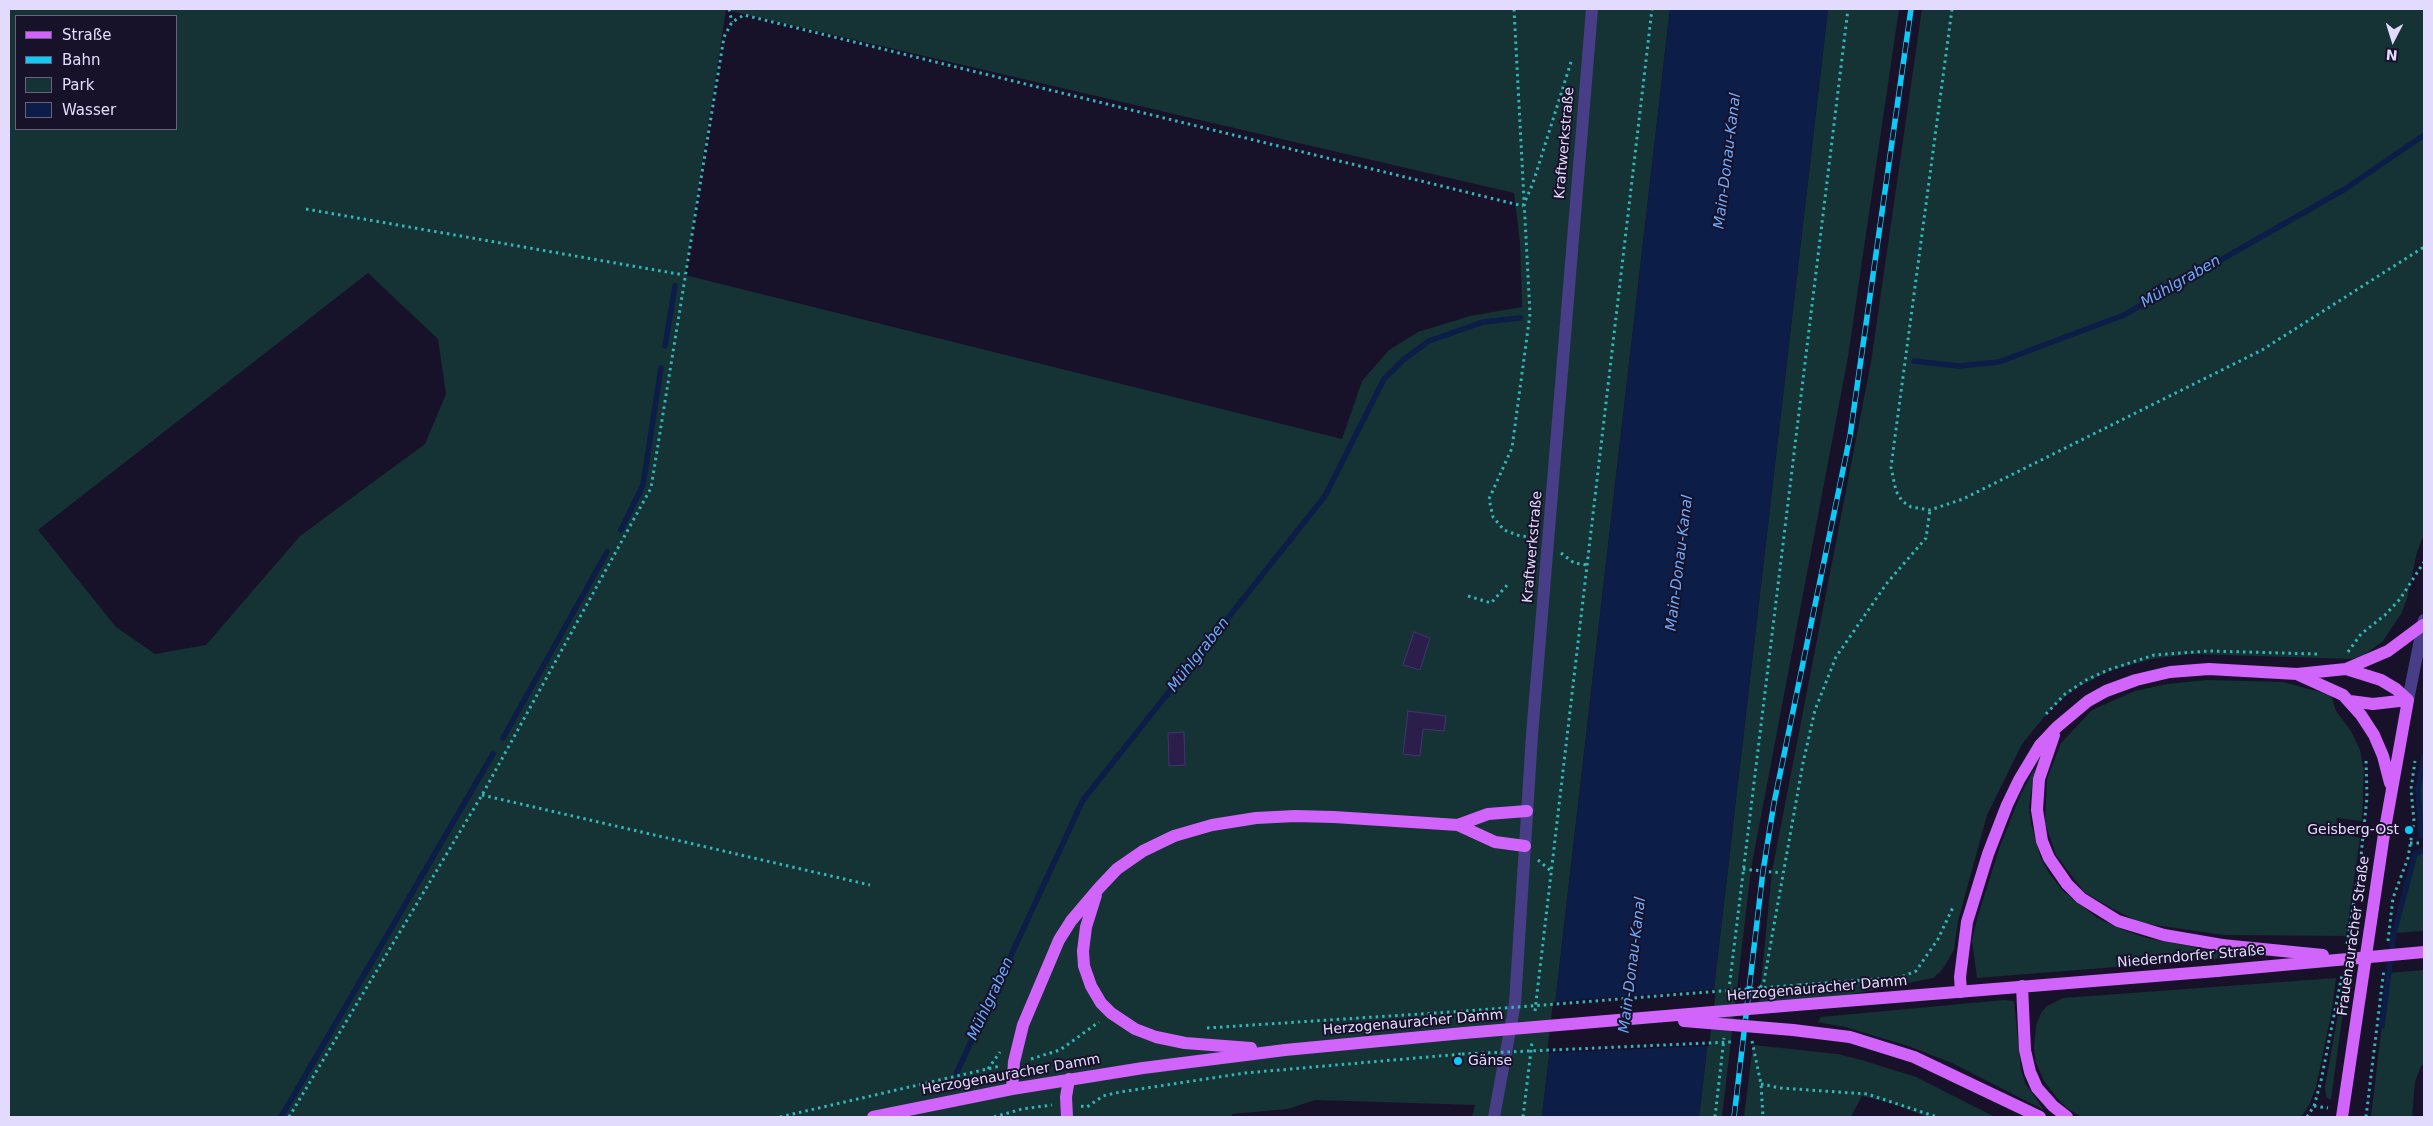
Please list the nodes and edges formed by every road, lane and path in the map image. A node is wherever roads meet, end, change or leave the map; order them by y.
1 (729, 9) edge
2 (1514, 9) edge
3 (1592, 9) edge
4 (1652, 9) edge
5 (1848, 9) edge
6 (1952, 9) edge
7 (732, 22) junction
8 (1588, 42) junction
9 (1522, 206) junction
10 (306, 209) dead end
11 (2424, 247) edge
12 (684, 275) junction
13 (1930, 510) junction
14 (1520, 536) dead end
15 (1550, 538) junction
16 (2424, 562) edge
17 (1587, 565) junction
18 (1509, 584) dead end
19 (1468, 596) dead end
20 (2424, 622) edge
21 (2346, 669) junction
22 (2296, 674) junction
23 (2408, 700) junction
24 (2350, 701) junction
25 (2057, 727) junction
26 (2366, 756) dead end
27 (2391, 788) junction
28 (2410, 789) dead end
29 (482, 795) junction
30 (1527, 811) junction
31 (1458, 824) junction
32 (2410, 843) junction
33 (2424, 843) edge
34 (1525, 846) junction
35 (1782, 873) junction
36 (870, 885) dead end
37 (1099, 888) junction
38 (2387, 945) dead end
39 (2424, 952) edge
40 (2348, 957) junction
41 (2385, 963) dead end
42 (1799, 985) dead end
43 (2022, 986) junction
44 (1961, 992) junction
45 (1756, 1000) dead end
46 (1111, 1013) junction
47 (1646, 1018) junction
48 (1534, 1019) dead end
49 (1205, 1028) dead end
50 (1751, 1037) dead end
51 (1532, 1038) dead end
52 (1739, 1042) dead end
53 (1748, 1042) dead end
54 (1756, 1042) dead end
55 (1285, 1050) junction
56 (1014, 1062) junction
57 (1069, 1079) junction
58 (1761, 1084) junction
59 (1012, 1088) junction
60 (1066, 1103) junction
61 (2314, 1106) junction
62 (2328, 1108) dead end
63 (2366, 1116) edge
64 (289, 1117) edge
65 (780, 1117) edge
66 (873, 1117) edge
67 (994, 1117) edge
68 (1066, 1117) edge
69 (1494, 1117) edge
70 (1523, 1117) edge
71 (1763, 1117) edge
72 (1937, 1117) edge
73 (2040, 1117) edge
74 (2067, 1117) edge
75 (2307, 1117) edge
76 (2342, 1117) edge

1 - 7 path
2 - 9 path
3 - 8 street, Kraftwerkstraße
4 - 17 path
5 - 35 path
6 - 13 path
7 - 9 path
7 - 12 path
8 - 9 path
8 - 15 street, Kraftwerkstraße
9 - 14 path
10 - 12 path
11 - 13 path
12 - 29 path
13 - 35 path
15 - 17 path
15 - 30 street, Kraftwerkstraße
16 - 21 path
17 - 48 path
18 - 19 path
20 - 21 main road
20 - 23 street
21 - 22 main road
21 - 23 main road
22 - 24 main road
22 - 25 main road
23 - 24 main road
23 - 27 main road, Frauenauracher Straße
24 - 27 main road
25 - 40 main road, bridge
25 - 44 main road
26 - 40 path
27 - 76 main road, Frauenauracher Straße
28 - 32 path
29 - 36 path
29 - 64 path
30 - 31 main road
30 - 34 street, Kraftwerkstraße
31 - 34 main road
31 - 37 main road
32 - 33 path
32 - 38 path
34 - 69 street, Kraftwerkstraße
35 - 45 path
37 - 46 main road
37 - 56 main road
39 - 40 main road, Niederndorfer Straße, bridge
40 - 43 main road, Niederndorfer Straße, bridge
40 - 61 path
41 - 63 path
42 - 49 path, bridge
43 - 44 main road, Niederndorfer Straße
43 - 74 main road
44 - 47 main road, Herzogenauracher Damm, bridge
46 - 55 main road
46 - 56 path
47 - 55 main road, Herzogenauracher Damm, bridge
47 - 73 main road, bridge
50 - 58 path
51 - 70 path
52 - 60 path, bridge
53 - 54 path
55 - 57 main road, Herzogenauracher Damm
56 - 59 main road
56 - 65 path
57 - 59 main road, Herzogenauracher Damm
57 - 60 main road
58 - 71 path
58 - 72 path
59 - 66 main road, Herzogenauracher Damm
60 - 67 path
60 - 68 main road
61 - 62 path
61 - 75 path

